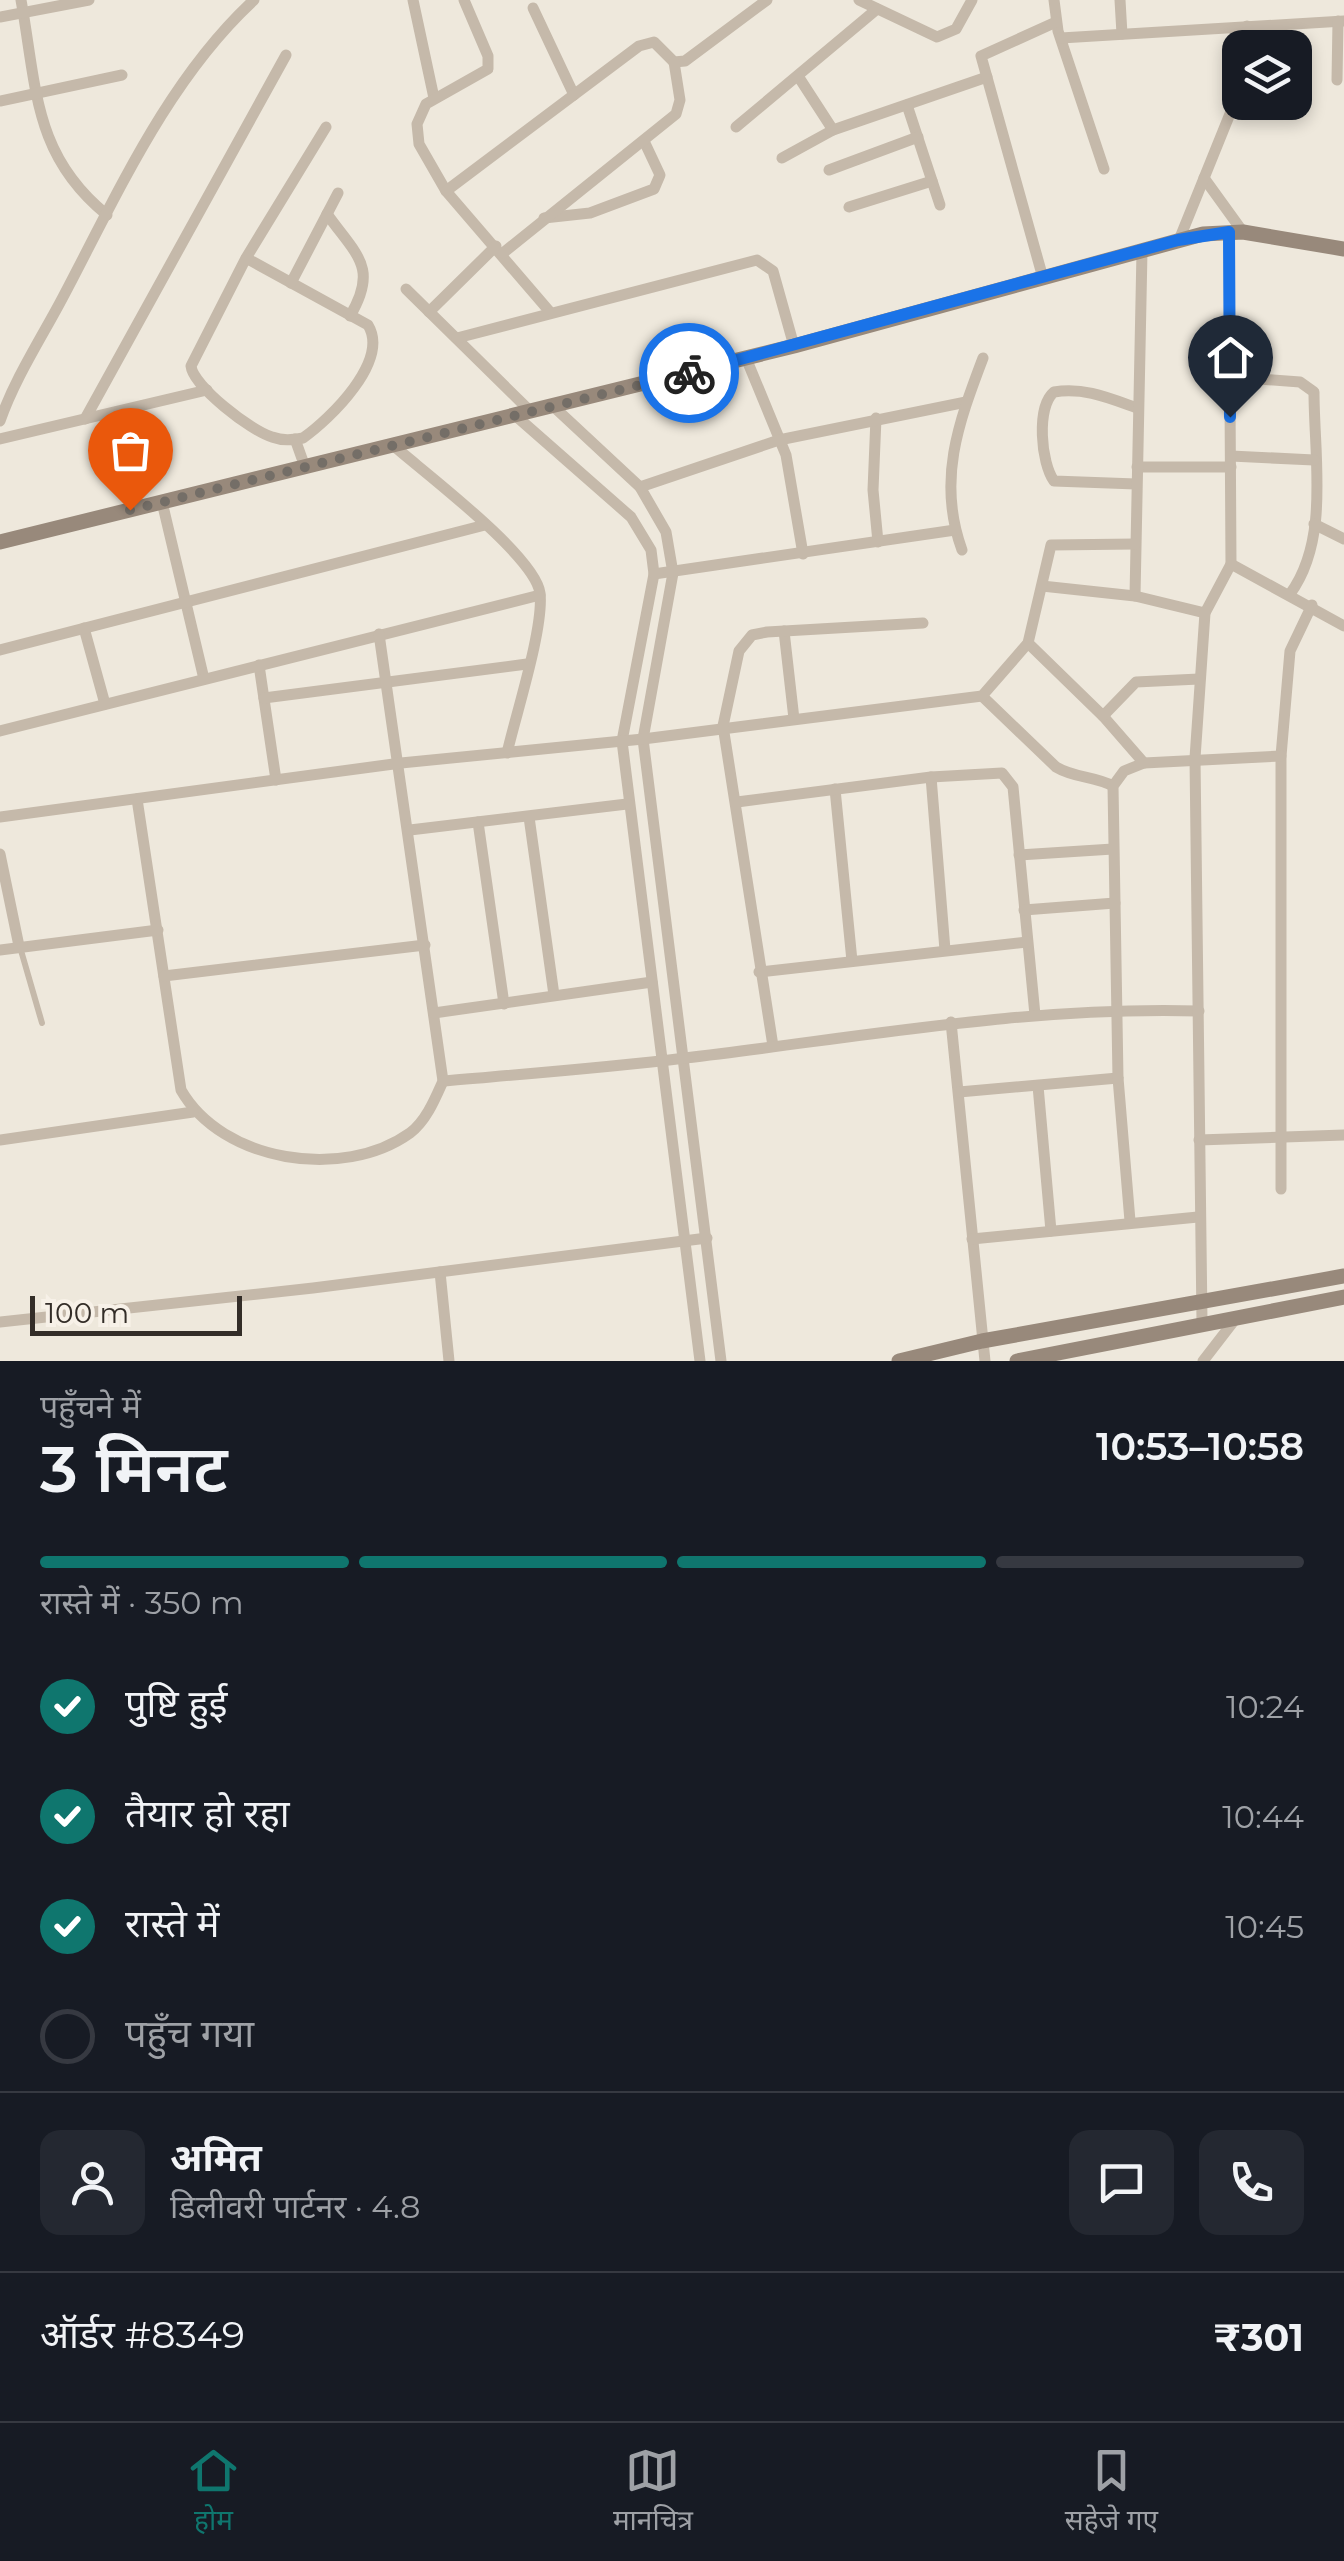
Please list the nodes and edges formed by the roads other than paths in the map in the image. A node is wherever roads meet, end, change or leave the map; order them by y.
1 (89, 0) edge
2 (254, 0) edge
3 (413, 0) edge
4 (464, 0) edge
5 (767, 0) edge
6 (972, 0) edge
7 (1054, 0) edge
8 (1120, 0) edge
9 (870, 4) edge
10 (22, 6) edge
11 (532, 8) dead end
12 (0, 16) edge
13 (1341, 21) edge
14 (1056, 22) junction
15 (1248, 26) junction
16 (1248, 30) edge
17 (1122, 34) junction
18 (1060, 38) junction
19 (286, 55) dead end
20 (674, 62) junction
21 (122, 75) dead end
22 (798, 76) junction
23 (987, 77) junction
24 (1337, 80) dead end
25 (38, 92) junction
26 (574, 95) junction
27 (434, 98) junction
28 (0, 101) edge
29 (907, 105) junction
30 (1227, 120) edge
31 (326, 127) dead end
32 (736, 128) dead end
33 (833, 130) junction
34 (918, 137) junction
35 (644, 142) junction
36 (782, 158) dead end
37 (1104, 169) dead end
38 (829, 170) dead end
39 (1204, 178) junction
40 (932, 181) junction
41 (446, 191) junction
42 (338, 192) dead end
43 (940, 205) dead end
44 (849, 207) dead end
45 (327, 214) junction
46 (107, 215) junction
47 (544, 218) junction
48 (1236, 232) junction
49 (1178, 240) junction
50 (1344, 249) edge
51 (499, 250) junction
52 (1142, 251) junction
53 (246, 258) junction
54 (1043, 278) junction
55 (291, 283) junction
56 (406, 289) dead end
57 (430, 312) junction
58 (550, 312) junction
59 (350, 316) junction
60 (457, 338) junction
61 (794, 346) junction
62 (746, 358) junction
63 (983, 358) dead end
64 (1230, 378) junction
65 (207, 390) junction
66 (0, 394) edge
67 (966, 402) junction
68 (553, 406) junction
69 (1137, 408) junction
70 (524, 414) junction
71 (2, 415) edge
72 (876, 418) junction
73 (85, 419) junction
74 (0, 439) edge
75 (295, 439) junction
76 (779, 440) junction
77 (394, 446) junction
78 (1314, 460) junction
79 (1230, 462) junction
80 (305, 467) junction
81 (1136, 467) junction
82 (1136, 484) junction
83 (640, 487) junction
84 (162, 502) junction
85 (485, 524) junction
86 (1314, 524) junction
87 (955, 530) junction
88 (1344, 539) edge
89 (0, 542) edge
90 (878, 542) junction
91 (1136, 544) junction
92 (962, 550) dead end
93 (804, 554) junction
94 (1231, 564) junction
95 (673, 573) junction
96 (654, 574) junction
97 (1042, 586) junction
98 (1290, 594) junction
99 (540, 596) junction
100 (1135, 596) junction
101 (185, 601) junction
102 (1312, 605) junction
103 (1206, 612) junction
104 (923, 622) dead end
105 (1344, 626) edge
106 (84, 628) junction
107 (784, 630) junction
108 (379, 634) junction
109 (1028, 643) junction
110 (0, 650) edge
111 (527, 664) junction
112 (259, 665) junction
113 (1199, 678) junction
114 (204, 679) junction
115 (387, 680) junction
116 (982, 696) junction
117 (264, 698) junction
118 (105, 704) junction
119 (1103, 716) junction
120 (794, 719) junction
121 (723, 726) junction
122 (0, 731) edge
123 (643, 739) junction
124 (622, 741) junction
125 (508, 753) junction
126 (1282, 756) junction
127 (1195, 758) junction
128 (401, 763) junction
129 (1144, 763) junction
130 (931, 777) junction
131 (276, 780) junction
132 (1113, 786) junction
133 (835, 789) junction
134 (138, 799) junction
135 (736, 802) junction
136 (627, 804) junction
137 (0, 817) edge
138 (529, 817) junction
139 (478, 822) junction
140 (410, 830) junction
141 (1113, 848) junction
142 (0, 854) edge
143 (1019, 854) junction
144 (1115, 903) junction
145 (1024, 910) junction
146 (158, 930) junction
147 (1027, 942) junction
148 (426, 945) junction
149 (19, 946) junction
150 (0, 950) edge
151 (946, 950) junction
152 (852, 961) junction
153 (759, 972) junction
154 (164, 976) junction
155 (652, 982) junction
156 (554, 995) junction
157 (504, 1004) junction
158 (1117, 1008) junction
159 (1199, 1011) junction
160 (434, 1013) junction
161 (1035, 1015) junction
162 (951, 1022) junction
163 (42, 1023) dead end
164 (773, 1046) junction
165 (684, 1058) junction
166 (661, 1060) junction
167 (1118, 1078) junction
168 (443, 1081) junction
169 (1038, 1086) junction
170 (959, 1092) junction
171 (193, 1112) junction
172 (1344, 1135) edge
173 (1281, 1139) junction
174 (0, 1140) edge
175 (1199, 1140) junction
176 (1281, 1189) dead end
177 (1198, 1217) junction
178 (1130, 1221) junction
179 (1052, 1231) junction
180 (708, 1238) junction
181 (972, 1239) junction
182 (686, 1241) junction
183 (440, 1272) junction
184 (1344, 1276) edge
185 (1344, 1297) edge
186 (1202, 1301) junction
187 (1238, 1315) junction
188 (0, 1322) edge
189 (1202, 1322) junction
190 (982, 1341) junction
191 (1208, 1359) edge
192 (448, 1361) edge
193 (700, 1361) edge
194 (721, 1361) edge
195 (899, 1361) edge
196 (985, 1361) edge
197 (1017, 1361) edge

1 - 10 street
2 - 46 street
3 - 27 street
4 - 27 street
5 - 20 street
6 - 9 street
7 - 14 street
8 - 17 street
9 - 22 street
10 - 12 street
10 - 25 street
11 - 26 street
13 - 15 street
13 - 24 street
14 - 18 street
14 - 23 street
15 - 16 street
15 - 17 street
17 - 18 street
18 - 37 street
19 - 73 street
20 - 26 street
20 - 35 street
21 - 25 street
22 - 32 street
22 - 33 street
23 - 29 street
23 - 54 street
25 - 28 street
25 - 46 street
26 - 41 street
27 - 41 street
29 - 33 street
29 - 34 street
30 - 39 street
31 - 53 street
33 - 36 street
34 - 38 street
34 - 40 street
35 - 47 street
35 - 47 street
39 - 48 street
39 - 49 street
40 - 43 street
40 - 44 street
41 - 51 street
42 - 45 street
45 - 55 street
45 - 59 street
46 - 71 street
47 - 51 street
48 - 49 street
48 - 50 street
48 - 64 street
49 - 52 street
51 - 57 street
51 - 58 street
52 - 54 street
52 - 69 street
53 - 55 street
53 - 65 street
54 - 61 street
55 - 59 street
56 - 57 street
57 - 60 street
58 - 60 street
58 - 61 street
59 - 75 street
60 - 70 street
61 - 62 street
62 - 68 street
62 - 76 street
63 - 67 street
64 - 78 street
64 - 79 street
65 - 73 street
65 - 75 street
66 - 71 street
67 - 72 street
67 - 87 street
68 - 70 street
68 - 83 street
69 - 81 street
69 - 82 street
70 - 77 street
70 - 96 street
72 - 76 street
72 - 90 street
73 - 74 street
75 - 80 street
76 - 83 street
76 - 93 street
77 - 80 street
77 - 85 street
78 - 79 street
78 - 86 street
79 - 81 street
79 - 94 street
80 - 84 street
81 - 82 street
82 - 91 street
83 - 95 street
84 - 89 street
84 - 101 street
85 - 99 street
85 - 101 street
86 - 88 street
86 - 98 street
87 - 90 street
87 - 92 street
90 - 93 street
91 - 97 street
91 - 100 street
93 - 95 street
94 - 98 street
94 - 103 street
95 - 96 street
95 - 123 street
96 - 124 street
97 - 100 street
97 - 109 street
98 - 102 street
99 - 108 street
99 - 111 street
100 - 103 street
101 - 106 street
101 - 114 street
102 - 105 street
102 - 126 street
103 - 113 street
104 - 107 street
106 - 110 street
106 - 118 street
107 - 120 street
107 - 121 street
108 - 112 street
108 - 115 street
109 - 116 street
109 - 119 street
111 - 115 street
111 - 125 street
112 - 114 street
112 - 117 street
113 - 119 street
113 - 127 street
114 - 118 street
115 - 117 street
115 - 128 street
116 - 120 street
116 - 132 street
117 - 131 street
118 - 122 street
119 - 129 street
120 - 121 street
121 - 123 street
121 - 135 street
123 - 124 street
123 - 165 street
124 - 125 street
124 - 136 street
125 - 128 street
126 - 127 street
126 - 173 street
127 - 129 street
127 - 159 street
128 - 131 street
128 - 140 street
129 - 132 street
130 - 133 street
130 - 143 street
130 - 151 street
131 - 134 street
132 - 141 street
133 - 135 street
133 - 152 street
134 - 137 street
134 - 146 street
135 - 153 street
136 - 138 street
136 - 155 street
138 - 139 street
138 - 156 street
139 - 140 street
139 - 157 street
140 - 148 street
141 - 143 street
141 - 144 street
142 - 149 street
143 - 145 street
144 - 145 street
144 - 158 street
145 - 147 street
146 - 149 street
146 - 154 street
147 - 151 street
147 - 161 street
148 - 154 street
148 - 160 street
149 - 150 street
149 - 163 lane
151 - 152 street
152 - 153 street
153 - 164 street
154 - 171 street
155 - 156 street
155 - 166 street
156 - 157 street
157 - 160 street
158 - 159 street
158 - 161 street
158 - 167 street
159 - 175 street
160 - 168 street
161 - 162 street
162 - 164 street
162 - 170 street
164 - 165 street
165 - 166 street
165 - 180 street
166 - 168 street
166 - 182 street
167 - 169 street
167 - 178 street
168 - 171 street
169 - 170 street
169 - 179 street
170 - 181 street
171 - 174 street
172 - 173 street
173 - 175 street
173 - 176 street
175 - 177 street
177 - 178 street
177 - 186 street
178 - 179 street
179 - 181 street
180 - 182 street
180 - 194 street
181 - 190 street
182 - 183 street
182 - 193 street
183 - 188 street
183 - 192 street
184 - 186 street
185 - 187 street
186 - 189 street
186 - 190 street
187 - 189 street
187 - 191 street
189 - 197 street
190 - 195 street
190 - 196 street

